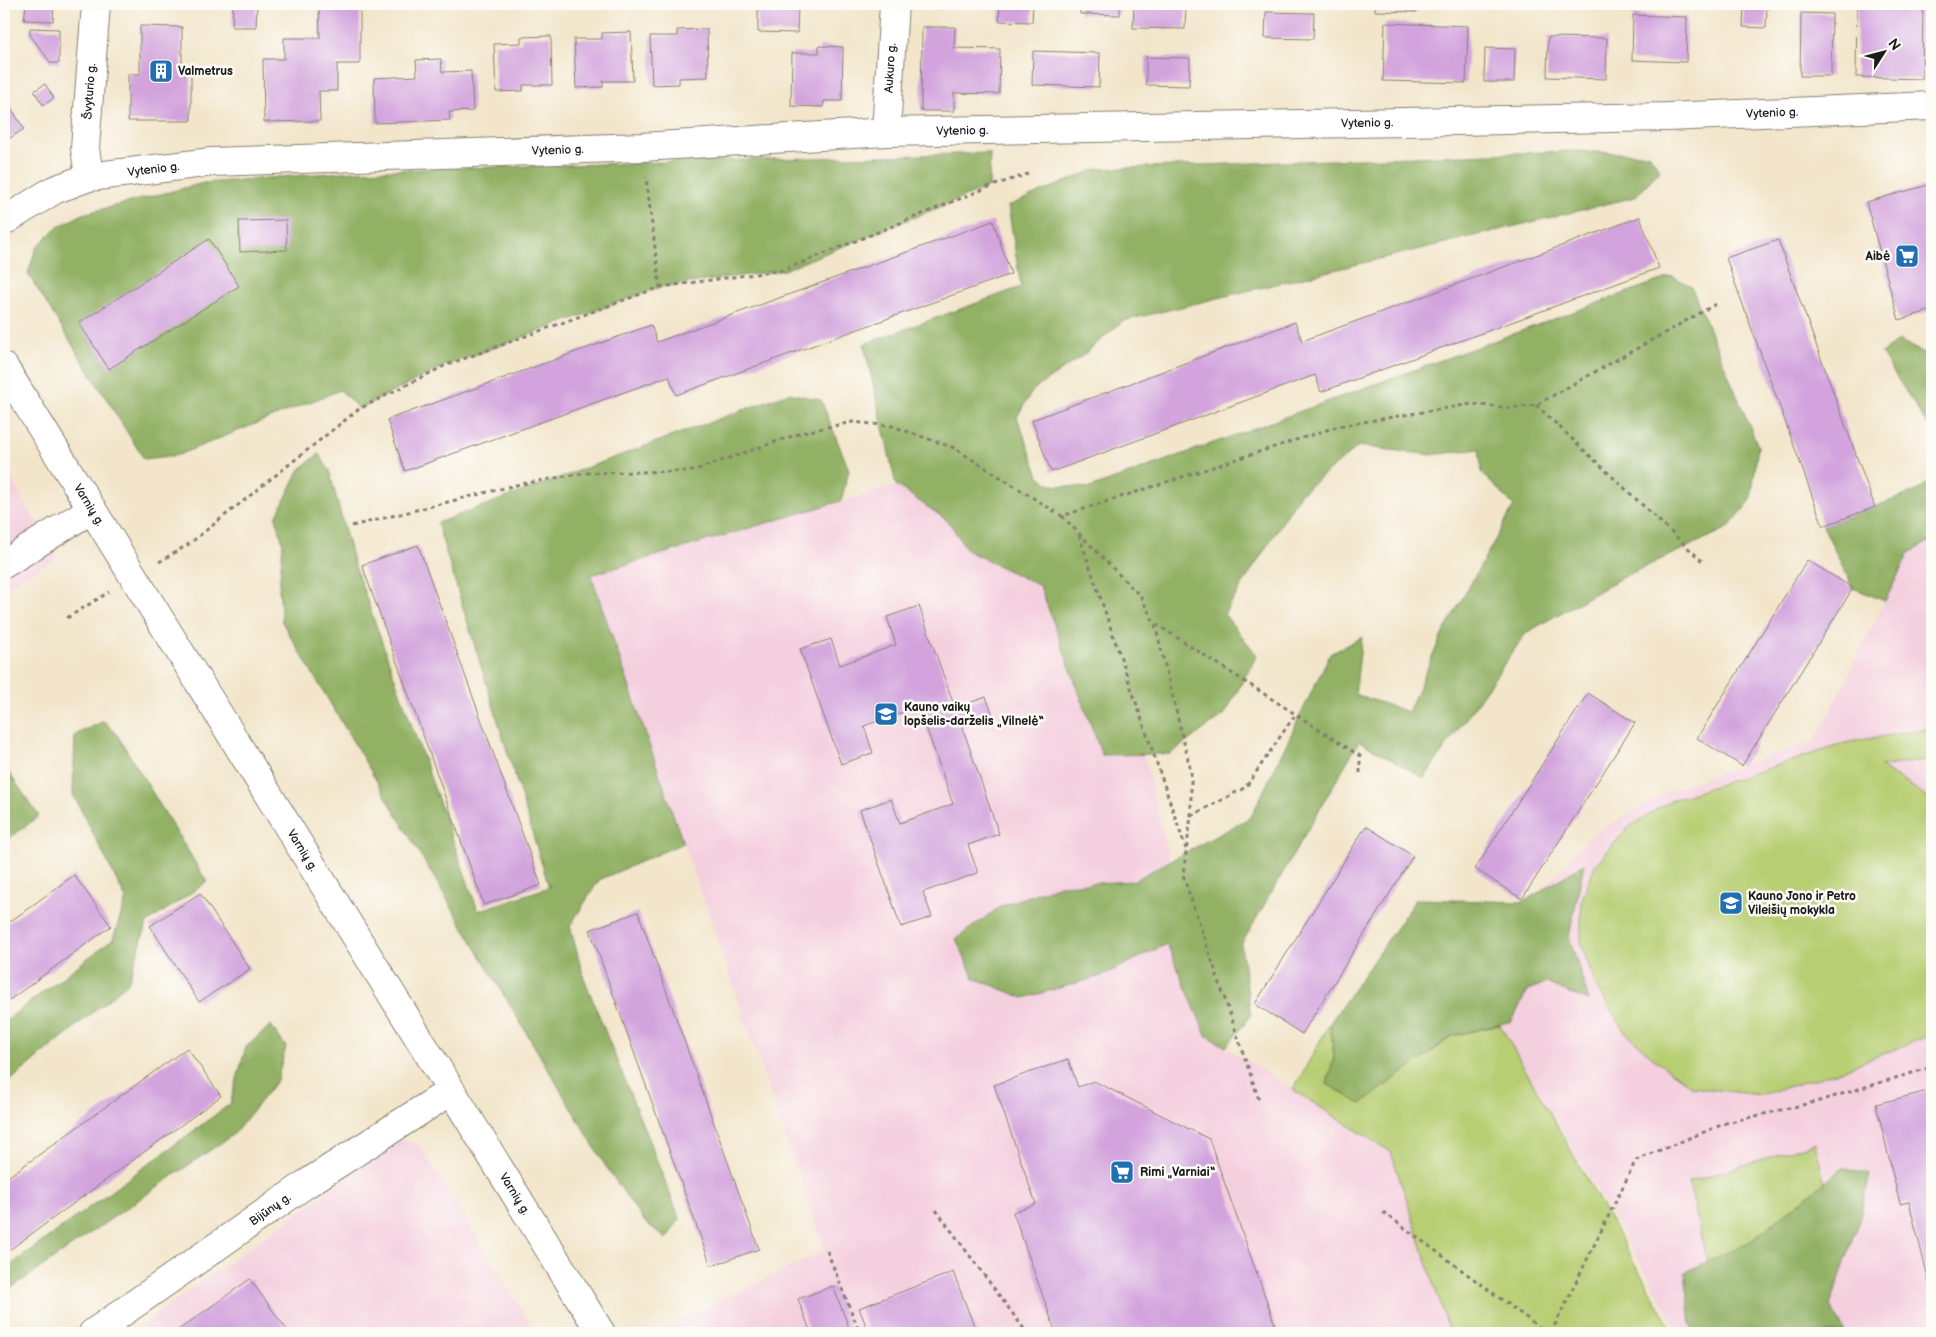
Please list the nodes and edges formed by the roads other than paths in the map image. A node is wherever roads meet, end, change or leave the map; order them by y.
1 (96, 4) edge
2 (894, 4) edge
3 (1932, 106) edge
4 (886, 132) junction
5 (89, 177) junction
6 (4, 221) edge
7 (4, 367) edge
8 (92, 509) junction
9 (4, 564) edge
10 (451, 1090) junction
11 (93, 1333) edge
12 (601, 1333) edge

1 - 5 street, Švyturio g.
2 - 4 street, Aukuro g.
3 - 4 street, Vytenio g.
4 - 5 street, Vytenio g.
5 - 6 street, Vytenio g.
7 - 8 street, Varnių g.
8 - 9 street
8 - 10 street, Varnių g.
10 - 11 street, Bijūnų g.
10 - 12 street, Varnių g.

